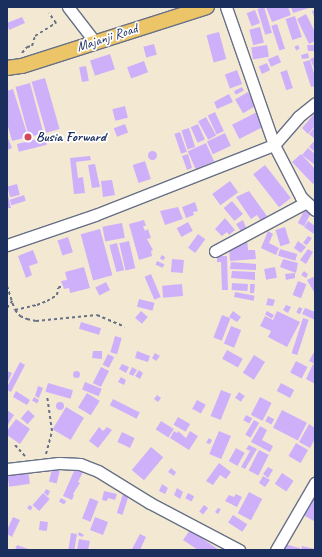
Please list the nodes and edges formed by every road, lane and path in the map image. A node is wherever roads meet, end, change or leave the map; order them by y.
1 (68, 7) edge
2 (207, 7) edge
3 (226, 7) edge
4 (49, 13) dead end
5 (95, 42) junction
6 (22, 66) junction
7 (7, 68) edge
8 (315, 103) edge
9 (274, 145) junction
10 (305, 203) junction
11 (315, 210) edge
12 (7, 245) edge
13 (216, 251) dead end
14 (7, 286) edge
15 (62, 286) dead end
16 (12, 301) junction
17 (7, 308) edge
18 (14, 310) junction
19 (125, 327) dead end
20 (47, 398) dead end
21 (15, 445) dead end
22 (43, 465) junction
23 (29, 467) junction
24 (7, 469) edge
25 (315, 482) edge
26 (239, 550) edge
27 (276, 550) edge

1 - 5 street
2 - 5 main road, Majanji Road
3 - 9 street
4 - 6 path
5 - 6 main road, Majanji Road
6 - 7 main road, Majanji Road
8 - 9 street
9 - 10 street
9 - 12 street
10 - 11 street
10 - 13 street
14 - 16 path
15 - 18 path
16 - 17 path
16 - 18 path
18 - 19 path
20 - 22 path
21 - 23 path
22 - 23 street
22 - 26 street
23 - 24 street
25 - 27 street

